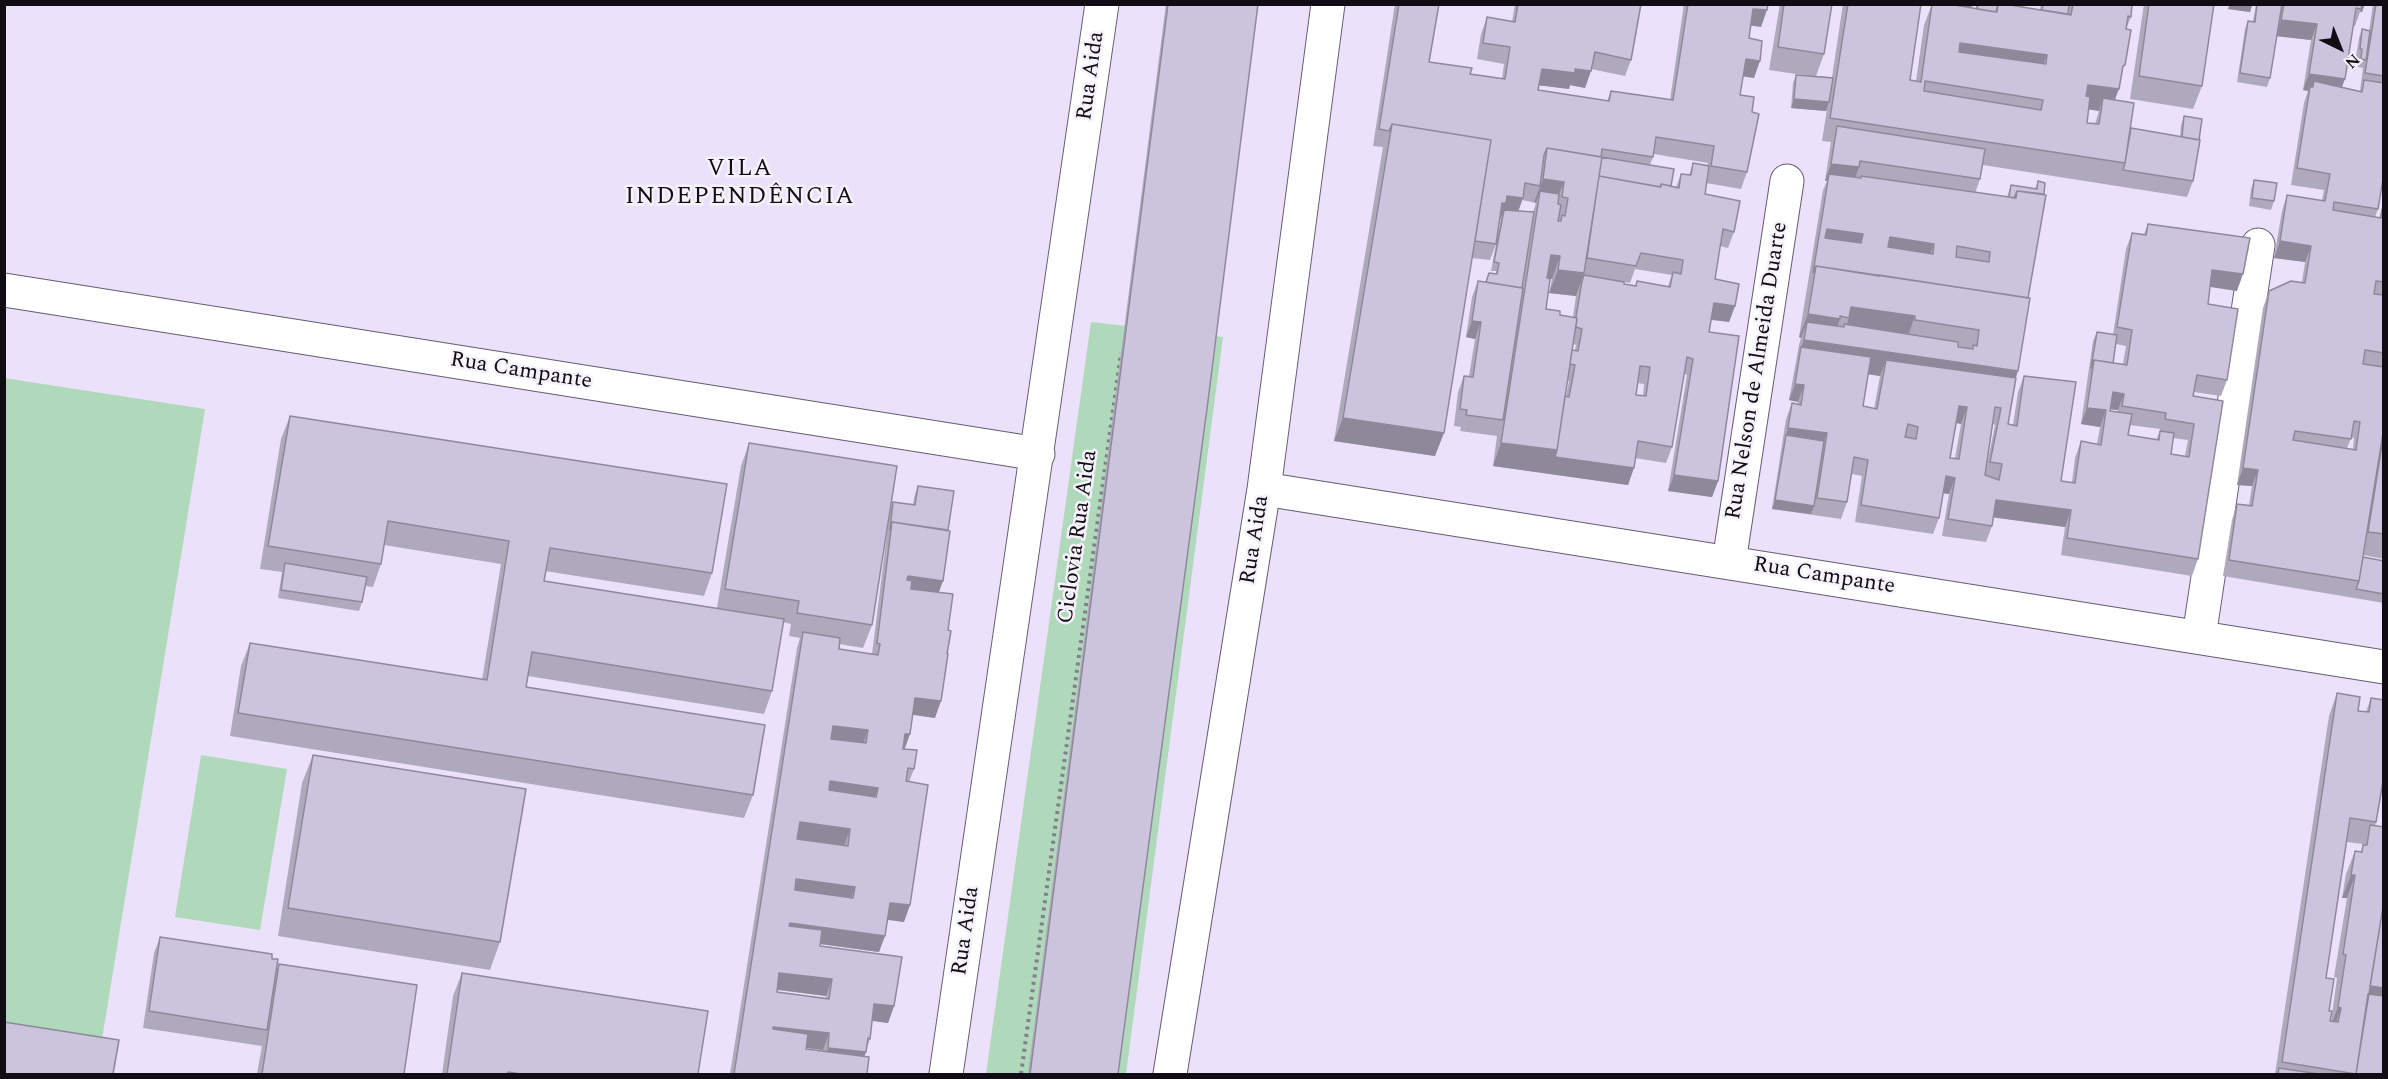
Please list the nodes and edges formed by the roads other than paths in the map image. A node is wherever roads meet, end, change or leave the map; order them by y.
1 (1102, 4) edge
2 (1328, 4) edge
3 (1786, 181) dead end
4 (2258, 245) dead end
5 (4, 290) edge
6 (1038, 454) junction
7 (1264, 489) junction
8 (1729, 562) junction
9 (2199, 637) junction
10 (2384, 666) edge
11 (946, 1074) edge
12 (1170, 1074) edge

1 - 6 street, Rua Aida
2 - 7 street, Rua Aida
3 - 8 street, Rua Nelson de Almeida Duarte
4 - 9 street
5 - 6 street, Rua Campante
6 - 11 street, Rua Aida
7 - 8 street, Rua Campante
7 - 12 street, Rua Aida
8 - 9 street, Rua Campante
9 - 10 street, Rua Campante

